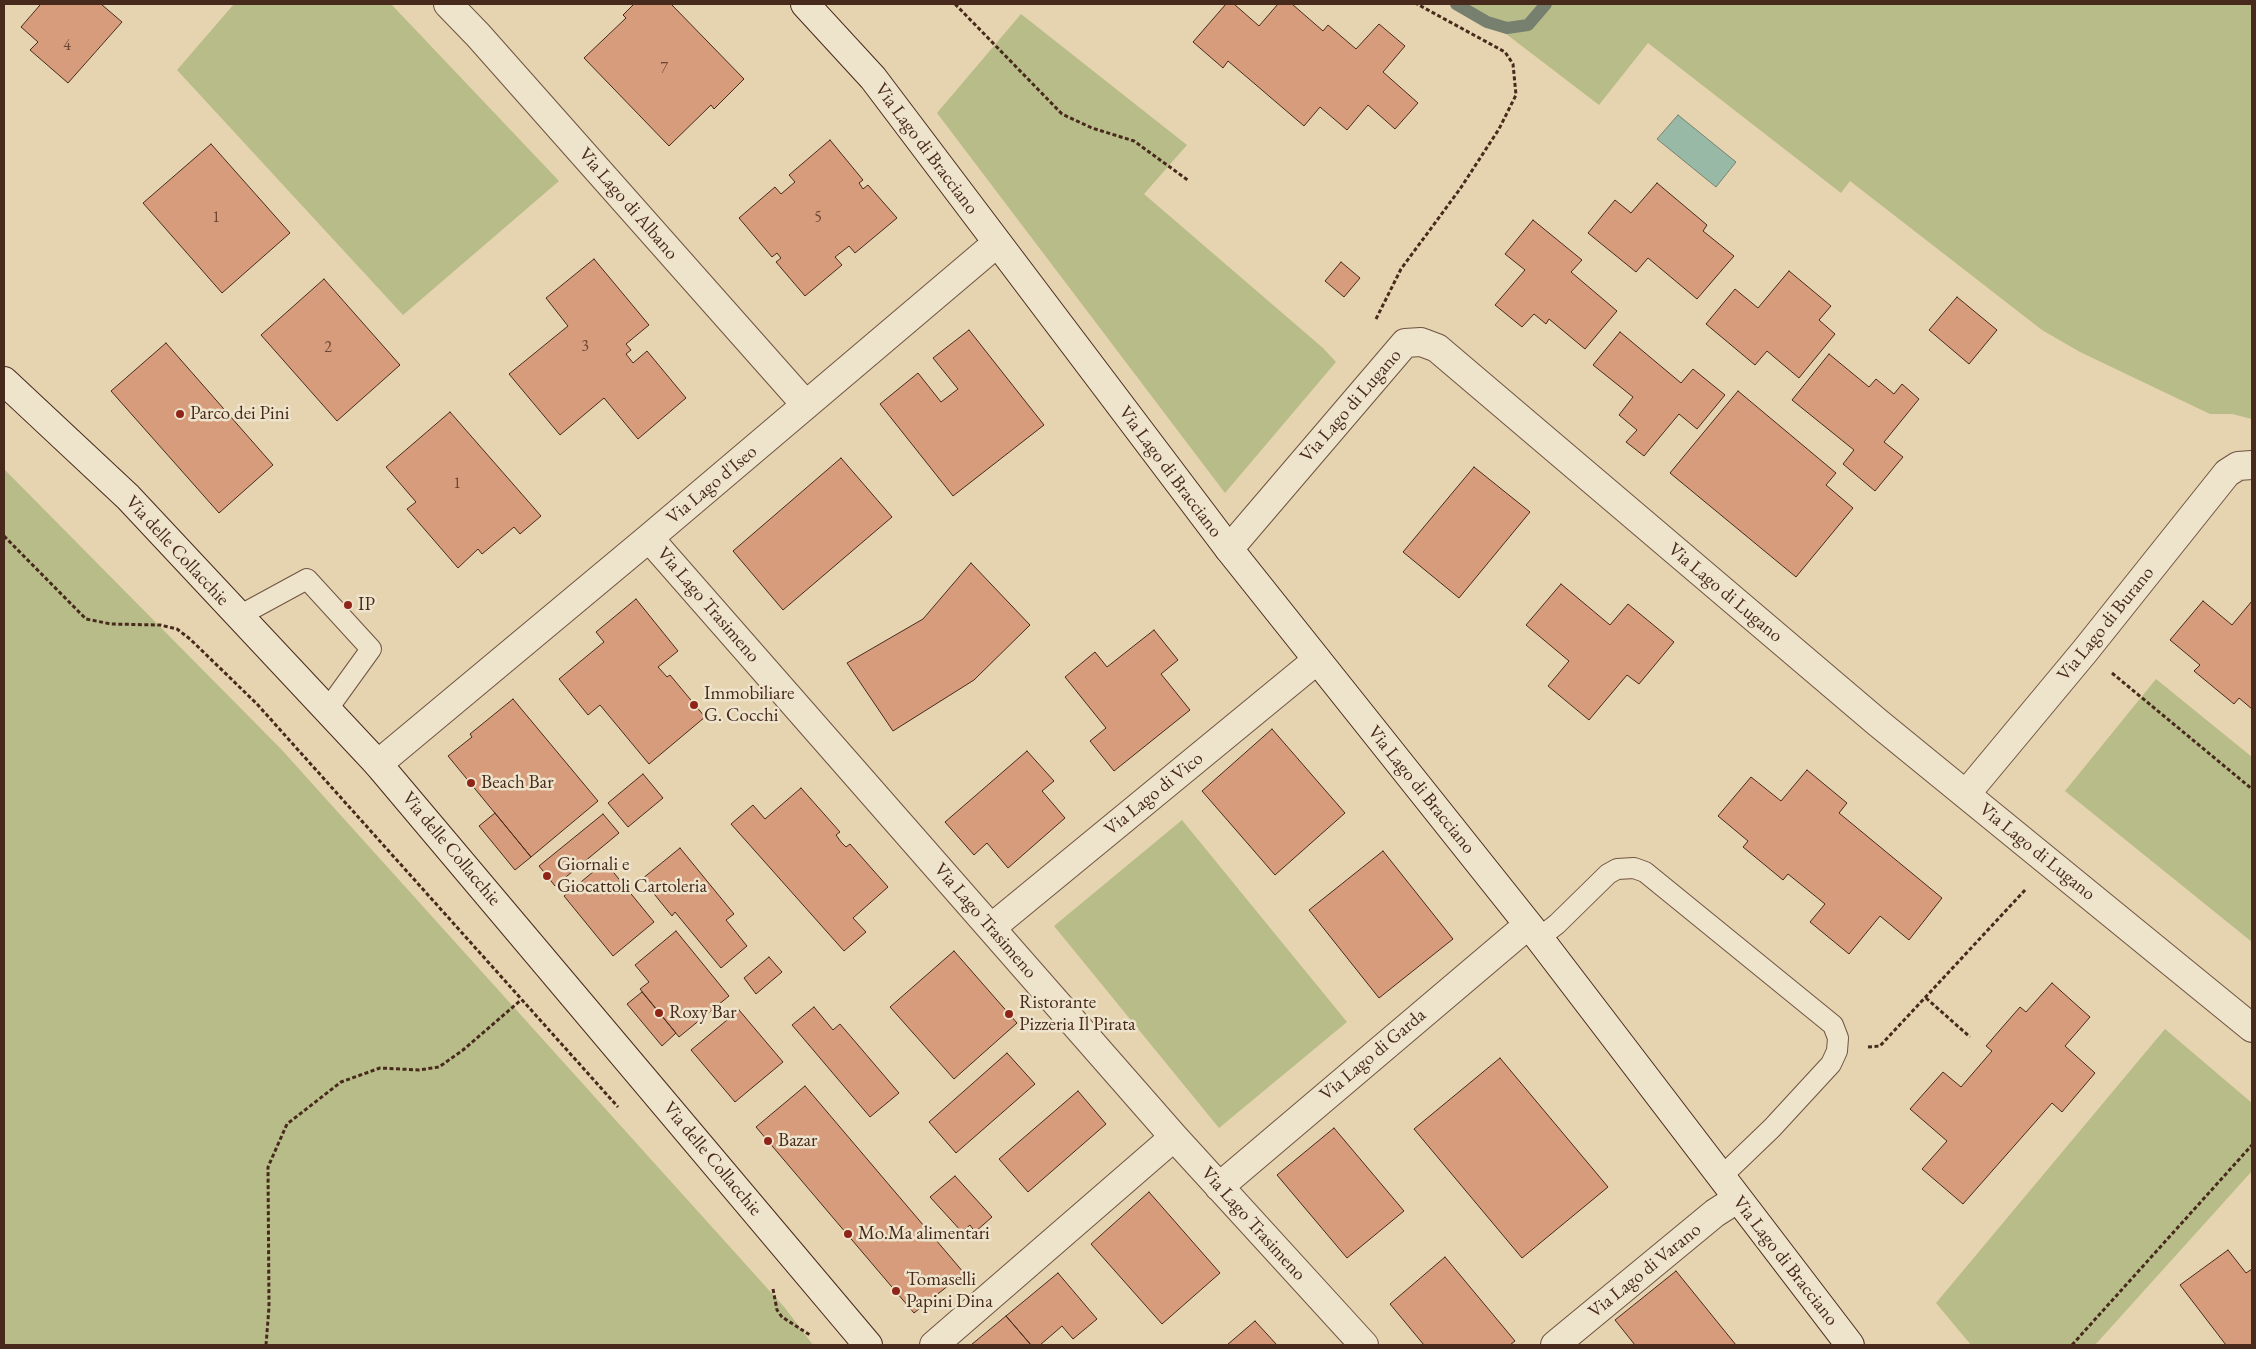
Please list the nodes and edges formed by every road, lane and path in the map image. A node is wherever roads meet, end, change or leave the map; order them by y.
1 (448, 4) edge
2 (806, 4) edge
3 (955, 4) edge
4 (1417, 4) edge
5 (1189, 180) dead end
6 (997, 243) junction
7 (1372, 327) dead end
8 (4, 381) edge
9 (806, 405) junction
10 (2252, 465) edge
11 (4, 536) edge
12 (649, 538) junction
13 (1229, 549) junction
14 (239, 616) junction
15 (2085, 651) junction
16 (1317, 660) junction
17 (327, 710) junction
18 (378, 764) junction
19 (2252, 789) edge
20 (1966, 794) junction
21 (2051, 863) junction
22 (991, 928) junction
23 (1534, 932) junction
24 (1926, 998) junction
25 (521, 1000) junction
26 (2252, 1028) edge
27 (1970, 1037) dead end
28 (1837, 1051) junction
29 (618, 1108) dead end
30 (1174, 1137) junction
31 (2252, 1145) edge
32 (1721, 1177) junction
33 (1219, 1187) junction
34 (1737, 1199) junction
35 (772, 1285) dead end
36 (813, 1336) dead end
37 (266, 1345) edge
38 (868, 1345) edge
39 (934, 1345) edge
40 (1364, 1345) edge
41 (1555, 1345) edge
42 (1850, 1345) edge
43 (2072, 1345) edge

1 - 9 street, Via Lago di Albano
2 - 6 street, Via Lago di Bracciano
3 - 5 path
4 - 7 path
6 - 9 street, Via Lago d'Iseo
6 - 13 street, Via Lago di Bracciano
8 - 14 street, Via delle Collacchie
9 - 12 street, Via Lago d'Iseo
10 - 15 street, Via Lago di Burano
11 - 25 path
12 - 18 street, Via Lago d'Iseo
12 - 22 street, Via Lago Trasimeno
13 - 16 street, Via Lago di Bracciano
13 - 20 street, Via Lago di Lugano
14 - 17 street, Via delle Collacchie
14 - 17 lane
15 - 19 path
15 - 20 street, Via Lago di Burano
16 - 22 street, Via Lago di Vico
16 - 23 street, Via Lago di Bracciano
17 - 18 street, Via delle Collacchie
18 - 38 street, Via delle Collacchie
20 - 21 street, Via Lago di Lugano
21 - 24 path
21 - 26 street, Via Lago di Lugano
22 - 30 street, Via Lago Trasimeno
23 - 28 lane
23 - 32 street, Via Lago di Bracciano
23 - 33 street, Via Lago di Garda
24 - 27 path
24 - 28 path
25 - 29 path
25 - 37 path
28 - 32 lane, Via Lago di Bracciano
30 - 33 street, Via Lago Trasimeno
30 - 39 street
31 - 43 path
32 - 34 street, Via Lago di Bracciano
33 - 40 street, Via Lago Trasimeno
34 - 41 street, Via Lago di Varano
34 - 42 street, Via Lago di Bracciano
35 - 36 path

